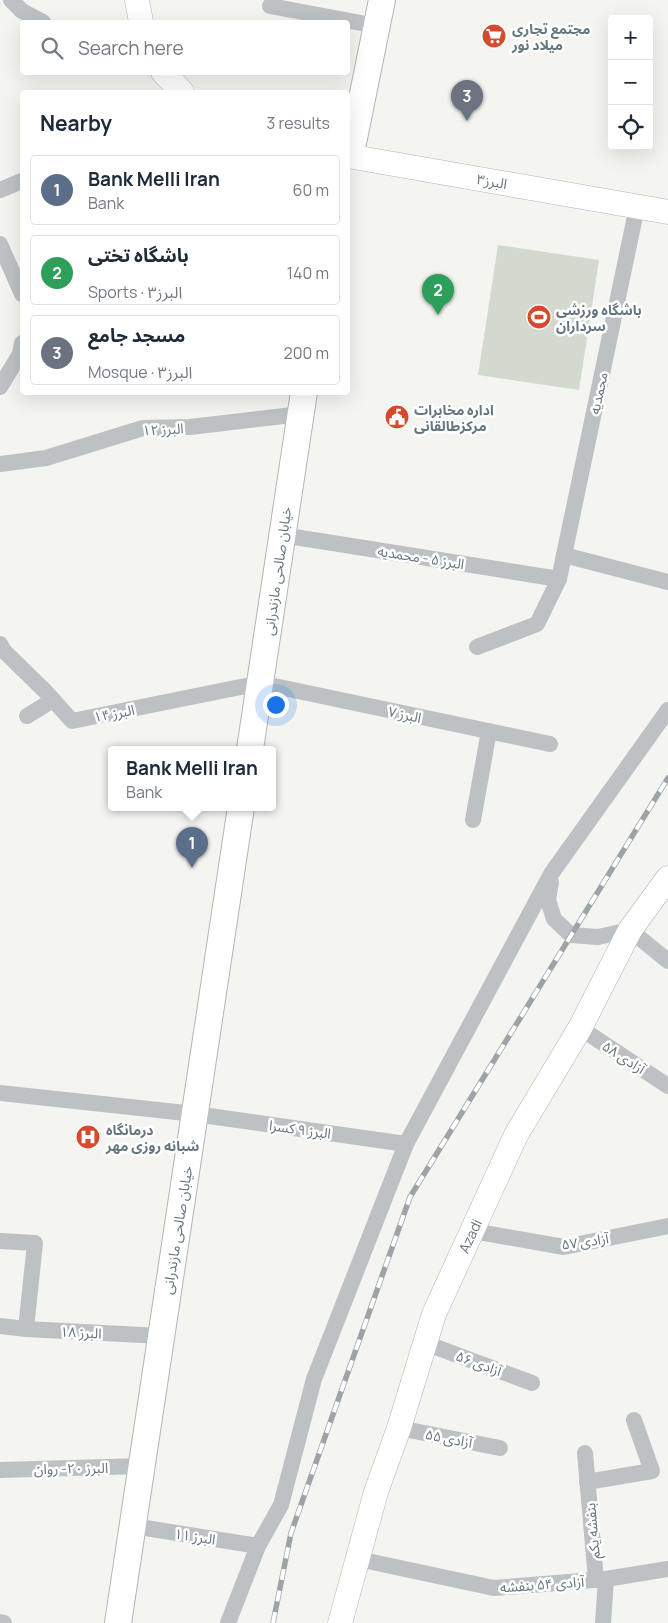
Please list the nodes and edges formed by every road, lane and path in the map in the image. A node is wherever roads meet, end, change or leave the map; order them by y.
1 (137, 0) edge
2 (382, 0) edge
3 (16, 5) edge
4 (270, 6) dead end
5 (363, 11) edge
6 (40, 20) edge
7 (141, 20) edge
8 (166, 75) edge
9 (180, 90) edge
10 (350, 90) edge
11 (350, 147) edge
12 (350, 156) edge
13 (20, 181) edge
14 (0, 190) edge
15 (0, 197) edge
16 (0, 206) edge
17 (636, 207) junction
18 (667, 208) edge
19 (0, 244) edge
20 (20, 289) edge
21 (20, 354) edge
22 (0, 387) edge
23 (302, 403) edge
24 (0, 464) edge
25 (282, 535) junction
26 (564, 555) junction
27 (559, 579) junction
28 (668, 582) edge
29 (0, 644) edge
30 (477, 647) dead end
31 (260, 683) junction
32 (53, 700) junction
33 (668, 710) edge
34 (27, 716) dead end
35 (489, 731) junction
36 (550, 744) dead end
37 (250, 746) edge
38 (241, 811) edge
39 (473, 820) dead end
40 (552, 874) junction
41 (668, 878) edge
42 (630, 930) junction
43 (668, 961) edge
44 (580, 1028) junction
45 (668, 1086) edge
46 (0, 1093) edge
47 (195, 1114) junction
48 (406, 1144) junction
49 (668, 1226) edge
50 (472, 1230) junction
51 (0, 1241) edge
52 (0, 1326) edge
53 (26, 1329) junction
54 (161, 1336) junction
55 (425, 1343) junction
56 (532, 1383) dead end
57 (634, 1420) dead end
58 (399, 1428) junction
59 (500, 1448) dead end
60 (585, 1454) dead end
61 (142, 1466) junction
62 (0, 1470) edge
63 (587, 1482) junction
64 (133, 1526) junction
65 (258, 1546) junction
66 (358, 1559) junction
67 (668, 1569) edge
68 (601, 1580) junction
69 (118, 1623) edge
70 (228, 1623) edge
71 (340, 1623) edge
72 (603, 1623) edge

1 - 7 main road
2 - 11 main road
3 - 6 street
4 - 5 street
5 - 10 main road
8 - 9 main road
12 - 17 main road, البرز۳
13 - 14 street
15 - 16 street
17 - 18 main road, البرز۳
17 - 26 street, محمدیه
19 - 20 street
21 - 22 street
23 - 24 street, البرز ۱۲
23 - 25 main road, خیابان صالحی مازندرانی
25 - 27 street, البرز ۵ - محمدیه
25 - 31 main road, خیابان صالحی مازندرانی
26 - 27 street, محمدیه
26 - 28 street
27 - 30 street, محمدیه
29 - 32 street, البرز ۱۴
31 - 32 street, البرز ۱۴
31 - 35 street, البرز ۷
31 - 37 main road, خیابان صالحی مازندرانی
32 - 34 street
33 - 40 street
35 - 36 street, البرز ۷
35 - 39 street
38 - 47 main road, خیابان صالحی مازندرانی
40 - 42 street
40 - 48 street
41 - 42 main road, Azadi
42 - 43 street
42 - 44 main road, Azadi
44 - 45 street, آزادی ۵۸
44 - 50 main road, Azadi
46 - 47 street, البرز ۹ کسرا
47 - 48 street, البرز ۹ کسرا
47 - 54 main road, خیابان صالحی مازندرانی
48 - 65 street
49 - 50 street, آزادی ۵۷
50 - 55 main road, Azadi
51 - 53 street
52 - 53 street, البرز ۱۸
53 - 54 street, البرز ۱۸
54 - 61 main road, خیابان صالحی مازندرانی
55 - 56 street, آزادی ۵۶
55 - 58 main road, Azadi
57 - 63 street
58 - 59 street, آزادی ۵۵
58 - 66 main road, Azadi
60 - 63 street, بنفشه یکم
61 - 62 street, البرز ۲۰- روان
61 - 64 main road, خیابان صالحی مازندرانی
63 - 68 street, بنفشه یکم
64 - 65 street, البرز ۱۱
64 - 69 main road, خیابان صالحی مازندرانی
65 - 70 street
66 - 68 street, آزادی ۵۴ بنفشه
66 - 71 main road, Azadi
67 - 68 street, آزادی ۵۴ بنفشه
68 - 72 street, بنفشه یکم

